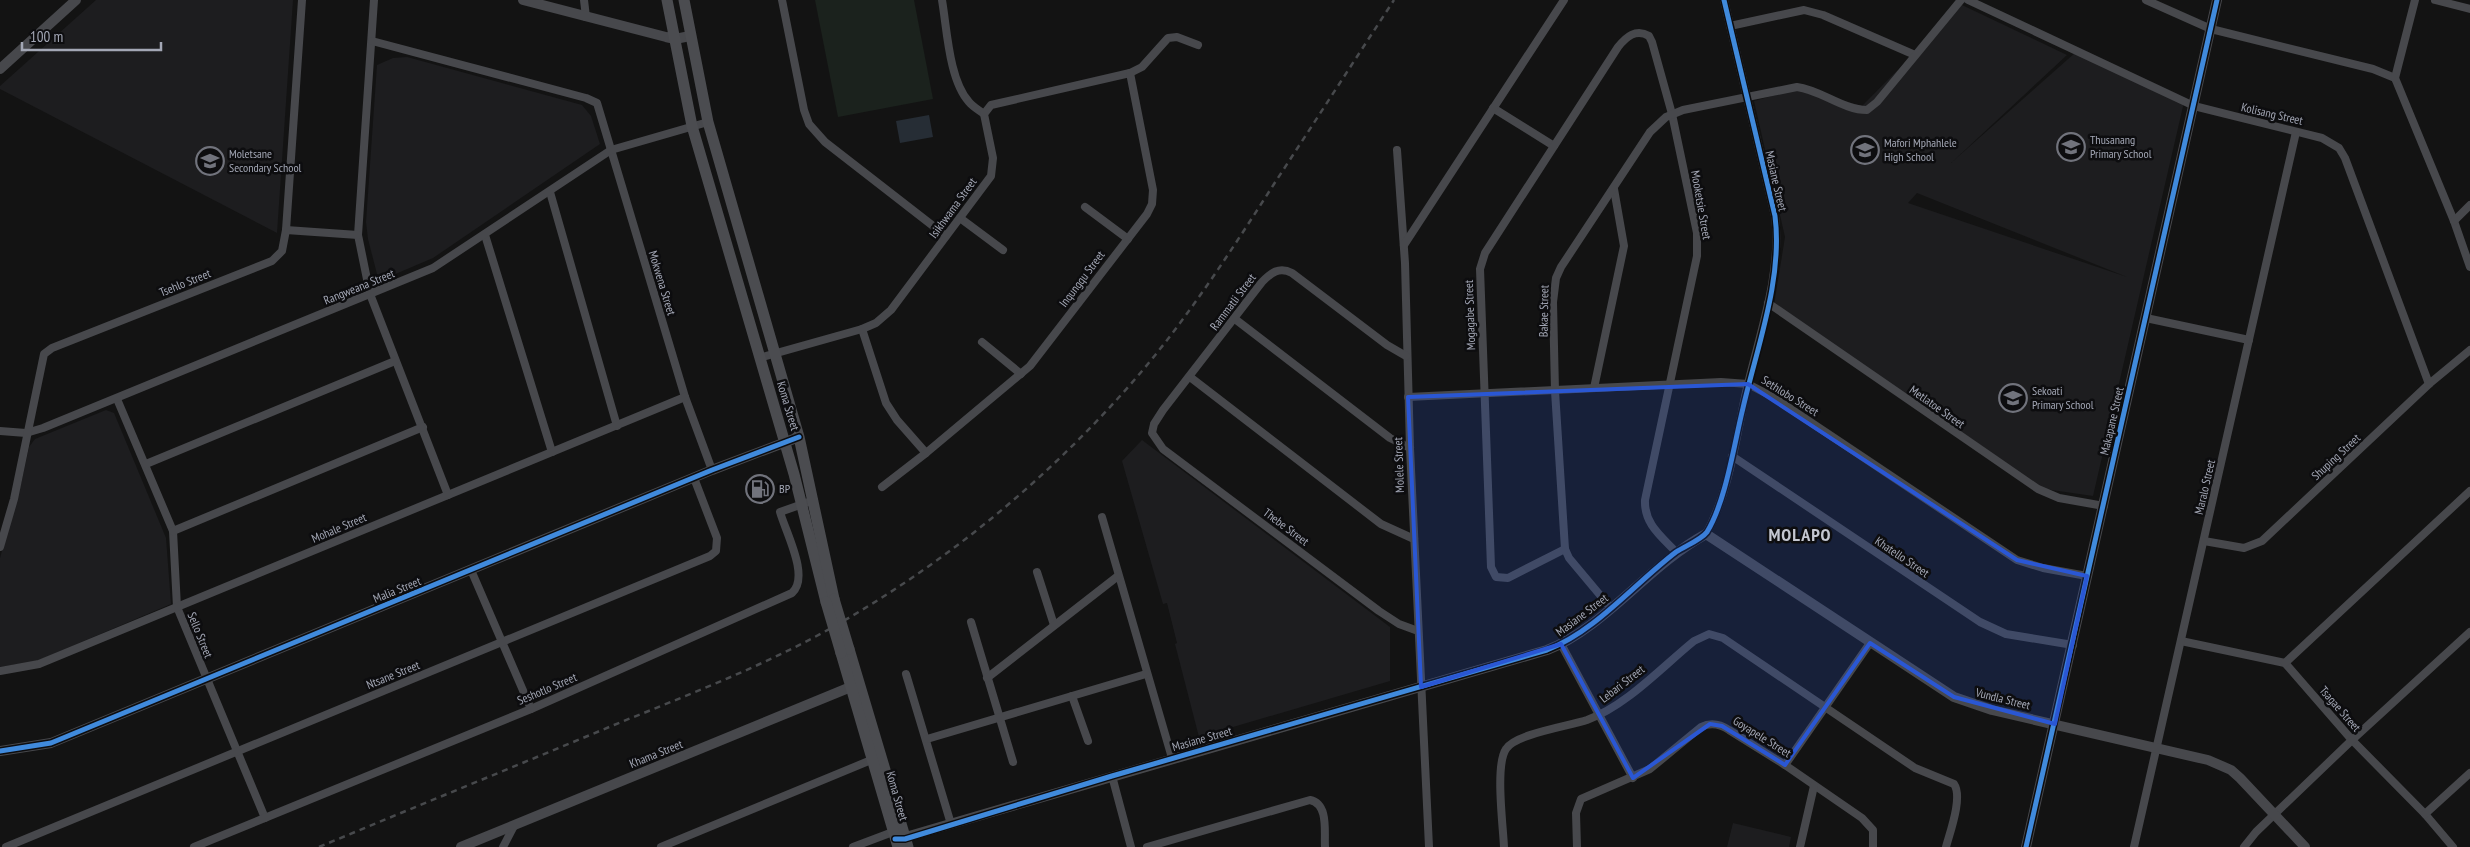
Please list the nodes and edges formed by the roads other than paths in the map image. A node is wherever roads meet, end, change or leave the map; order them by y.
1 (76, 0) edge
2 (302, 0) edge
3 (374, 0) edge
4 (523, 0) edge
5 (584, 0) edge
6 (667, 0) edge
7 (684, 0) edge
8 (782, 0) edge
9 (942, 0) edge
10 (1564, 0) edge
11 (1724, 0) edge
12 (1961, 0) edge
13 (1968, 0) edge
14 (2146, 0) edge
15 (2218, 0) edge
16 (2415, 0) edge
17 (2435, 0) edge
18 (2470, 8) edge
19 (586, 17) junction
20 (1730, 26) junction
21 (2211, 29) junction
22 (1645, 34) joint
23 (690, 36) junction
24 (675, 39) junction
25 (372, 41) junction
26 (1198, 45) dead end
27 (1915, 55) junction
28 (0, 69) edge
29 (1130, 73) junction
30 (2395, 78) junction
31 (1746, 97) junction
32 (2194, 106) junction
33 (1493, 108) junction
34 (984, 114) junction
35 (1672, 114) junction
36 (708, 122) junction
37 (692, 126) junction
38 (2296, 132) junction
39 (1554, 146) junction
40 (611, 150) junction
41 (1397, 150) dead end
42 (1614, 189) junction
43 (550, 192) junction
44 (2470, 205) edge
45 (1085, 207) dead end
46 (960, 218) junction
47 (2454, 221) junction
48 (286, 230) junction
49 (358, 235) junction
50 (485, 235) junction
51 (946, 236) junction
52 (1128, 239) junction
53 (1404, 246) junction
54 (1003, 250) dead end
55 (2470, 267) edge
56 (370, 294) junction
57 (1768, 303) junction
58 (2146, 318) junction
59 (1235, 319) junction
60 (862, 329) junction
61 (2249, 340) junction
62 (982, 342) dead end
63 (2470, 350) edge
64 (774, 353) junction
65 (1406, 356) junction
66 (759, 358) junction
67 (395, 361) junction
68 (1021, 374) junction
69 (1190, 377) junction
70 (1748, 384) junction
71 (2429, 384) junction
72 (1668, 385) junction
73 (1594, 388) junction
74 (1555, 390) junction
75 (1483, 394) junction
76 (685, 397) junction
77 (1408, 397) junction
78 (117, 399) junction
79 (617, 426) junction
80 (422, 427) junction
81 (1152, 429) joint
82 (0, 431) edge
83 (26, 433) junction
84 (799, 437) junction
85 (784, 442) junction
86 (1410, 448) junction
87 (552, 452) junction
88 (926, 453) junction
89 (1732, 456) junction
90 (146, 464) junction
91 (712, 470) junction
92 (694, 478) junction
93 (882, 487) dead end
94 (2470, 491) edge
95 (448, 495) junction
96 (814, 500) junction
97 (802, 504) junction
98 (2104, 506) junction
99 (1102, 516) dead end
100 (173, 531) junction
101 (1706, 534) junction
102 (1414, 538) junction
103 (2204, 541) junction
104 (0, 547) edge
105 (1565, 549) junction
106 (1676, 552) junction
107 (471, 570) junction
108 (1036, 572) dead end
109 (1118, 576) junction
110 (2087, 576) junction
111 (830, 600) junction
112 (177, 607) junction
113 (1610, 607) junction
114 (971, 622) dead end
115 (1054, 625) junction
116 (1418, 630) junction
117 (2470, 632) edge
118 (2181, 640) junction
119 (502, 642) junction
120 (1561, 644) junction
121 (1870, 644) junction
122 (2072, 644) junction
123 (2285, 663) junction
124 (0, 671) edge
125 (906, 674) dead end
126 (1146, 674) junction
127 (988, 678) junction
128 (206, 679) junction
129 (855, 685) junction
130 (1421, 687) junction
131 (1072, 696) junction
132 (1826, 706) junction
133 (531, 709) junction
134 (1598, 716) junction
135 (999, 718) junction
136 (2055, 724) junction
137 (926, 739) junction
138 (1088, 740) dead end
139 (2352, 740) junction
140 (2156, 747) junction
141 (0, 751) edge
142 (238, 751) junction
143 (876, 758) junction
144 (1172, 758) junction
145 (1013, 762) dead end
146 (1785, 764) junction
147 (2470, 773) edge
148 (1112, 776) junction
149 (1633, 778) junction
150 (1814, 786) junction
151 (2275, 814) junction
152 (2425, 814) junction
153 (265, 818) junction
154 (951, 824) junction
155 (514, 826) junction
156 (900, 839) edge
157 (6, 847) edge
158 (194, 847) edge
159 (461, 847) edge
160 (503, 847) edge
161 (661, 847) edge
162 (853, 847) edge
163 (1131, 847) edge
164 (1147, 847) edge
165 (1325, 847) edge
166 (1429, 847) edge
167 (1504, 847) edge
168 (1577, 847) edge
169 (1800, 847) edge
170 (1873, 847) edge
171 (1946, 847) edge
172 (2026, 847) edge
173 (2134, 847) edge
174 (2244, 847) edge
175 (2305, 847) edge
176 (2453, 847) edge

1 - 28 street
2 - 48 street, Tsehlo Street
3 - 25 street
4 - 19 street
5 - 19 street
6 - 24 main road, Koma Street
7 - 23 main road, Koma Street
8 - 51 street
9 - 34 street
10 - 33 street
11 - 20 street, Masiane Street
12 - 27 street
13 - 32 street, Kolisang Street
14 - 21 street
15 - 21 street, Makapane Street
16 - 30 street
17 - 18 street
19 - 24 street
20 - 27 street
20 - 31 street, Masiane Street
21 - 30 street
21 - 32 street, Makapane Street
22 - 35 street, Mooketsie Street
22 - 39 street, Mogagabe Street
23 - 24 street
23 - 36 main road, Koma Street
24 - 37 main road, Koma Street
25 - 40 street, Mokwena Street
25 - 49 street
26 - 29 street
27 - 31 street, Bakae Street
29 - 34 street
29 - 52 street, Inqungqu Street
30 - 47 street
31 - 35 street, Bakae Street
31 - 57 street, Masiane Street
32 - 38 street, Kolisang Street
32 - 58 street, Makapane Street
33 - 39 street
33 - 53 street
34 - 46 street, Isikhwama Street
35 - 42 street, Bakae Street
35 - 72 street, Mooketsie Street
36 - 37 street, Rangweana Street
36 - 64 main road, Koma Street
37 - 40 street, Rangweana Street
37 - 66 main road, Koma Street
38 - 61 street, Maralo Street
38 - 71 street, Kolisang Street
39 - 75 street, Mogagabe Street
40 - 43 street, Rangweana Street
40 - 76 street, Mokwena Street
41 - 53 street, Molele Street
42 - 73 street
42 - 74 street, Bakae Street
43 - 50 street, Rangweana Street
43 - 79 street
44 - 47 street
45 - 52 street
46 - 51 street, Isikhwama Street
46 - 54 street
47 - 55 street
48 - 49 street
48 - 83 street, Tsehlo Street
49 - 56 street
50 - 56 street, Rangweana Street
50 - 87 street
51 - 60 street, Isikhwama Street
52 - 68 street, Inqungqu Street
53 - 65 street, Molele Street
56 - 67 street
56 - 78 street, Rangweana Street
57 - 70 street, Masiane Street
57 - 98 street, Metlatoe Street
58 - 61 street
58 - 98 street, Makapane Street
59 - 65 street, Rammatli Street
59 - 69 street, Rammatli Street
59 - 86 street
60 - 64 street, Isikhwama Street
60 - 88 street
61 - 103 street, Maralo Street
62 - 68 street
63 - 71 street, Shuping Street
64 - 66 street, Isikhwama Street
64 - 84 main road, Koma Street
65 - 77 street, Molele Street
66 - 85 main road, Koma Street
67 - 80 street
67 - 90 street
68 - 88 street, Inqungqu Street
69 - 81 street, Rammatli Street
69 - 102 street
70 - 72 street, Sethlobo Street
70 - 89 street, Masiane Street
70 - 110 street, Sethlobo Street
71 - 103 street, Shuping Street
72 - 73 street, Sethlobo Street
72 - 106 street, Mooketsie Street
73 - 74 street, Sethlobo Street
74 - 75 street, Sethlobo Street
74 - 105 street, Bakae Street
75 - 77 street, Sethlobo Street
75 - 105 street, Mogagabe Street
76 - 79 street, Mohale Street
76 - 91 street, Mokwena Street
77 - 86 street, Molele Street
78 - 83 street, Rangweana Street
78 - 90 street, Sello Street
79 - 87 street, Mohale Street
80 - 95 street
80 - 100 street
81 - 116 street, Thebe Street
82 - 83 street, Rangweana Street
83 - 104 street, Tsehlo Street
84 - 85 street, Malia Street
84 - 96 main road, Koma Street
85 - 91 street, Malia Street
85 - 97 main road, Koma Street
86 - 102 street, Molele Street
87 - 95 street, Mohale Street
88 - 93 street, Inqungqu Street
89 - 101 street, Masiane Street
89 - 122 street, Khatello Street
90 - 100 street, Sello Street
91 - 92 street, Malia Street
92 - 107 street, Malia Street
92 - 119 street, Ntsane Street
94 - 123 street
95 - 112 street, Mohale Street
96 - 97 street, Seshotlo Street
96 - 111 main road, Koma Street
97 - 111 main road, Koma Street
97 - 133 street, Seshotlo Street
98 - 110 street, Makapane Street
99 - 109 street, Masiane Street
100 - 112 street, Sello Street
101 - 106 street, Masiane Street
101 - 121 street, Vundla Street
102 - 116 street, Molele Street
103 - 118 street, Maralo Street
105 - 113 street
106 - 113 street, Masiane Street
107 - 119 street
107 - 128 street, Malia Street
108 - 115 street
109 - 115 street
109 - 126 street, Masiane Street
110 - 122 street, Makapane Street
111 - 129 main road, Koma Street, bridge
112 - 124 street, Mohale Street
112 - 128 street, Sello Street
113 - 120 street, Masiane Street
114 - 127 street
115 - 127 street
116 - 130 street, Molele Street
117 - 139 street
118 - 123 street
118 - 140 street, Maralo Street
119 - 133 street
119 - 142 street, Ntsane Street
120 - 130 street, Masiane Street
120 - 134 street
121 - 132 street
121 - 136 street, Vundla Street
122 - 136 street, Makapane Street
123 - 139 street, Tsagae Street
125 - 137 street
126 - 131 street
126 - 144 street, Masiane Street
127 - 135 street
128 - 141 street, Malia Street
128 - 142 street, Sello Street
129 - 143 main road, Koma Street
129 - 155 street, Khama Street
130 - 144 street, Masiane Street
130 - 166 street, Molele Street
131 - 135 street
131 - 138 street
132 - 134 street, Lebari Street
132 - 146 street
132 - 171 street
133 - 153 street, Seshotlo Street
134 - 149 street
134 - 167 street, Lebari Street
135 - 137 street
135 - 145 street
136 - 140 street, Vundla Street
136 - 172 street, Makapane Street
137 - 154 street
139 - 151 street
139 - 152 street, Tsagae Street
140 - 151 street, Vundla Street
140 - 173 street, Maralo Street
142 - 153 street, Sello Street
142 - 157 street, Ntsane Street
143 - 156 main road, Koma Street
143 - 161 street
144 - 148 street, Masiane Street
146 - 149 street, Goyapele Street
146 - 150 street, Goyapele Street
147 - 152 street
148 - 154 street, Masiane Street
148 - 163 street
149 - 168 street, Goyapele Street
150 - 169 street
150 - 170 street, Goyapele Street
151 - 174 street
151 - 175 street, Vundla Street
152 - 176 street, Tsagae Street
153 - 158 street, Seshotlo Street
154 - 156 street, Masiane Street
155 - 159 street, Khama Street
155 - 160 street
156 - 162 street
164 - 165 street

